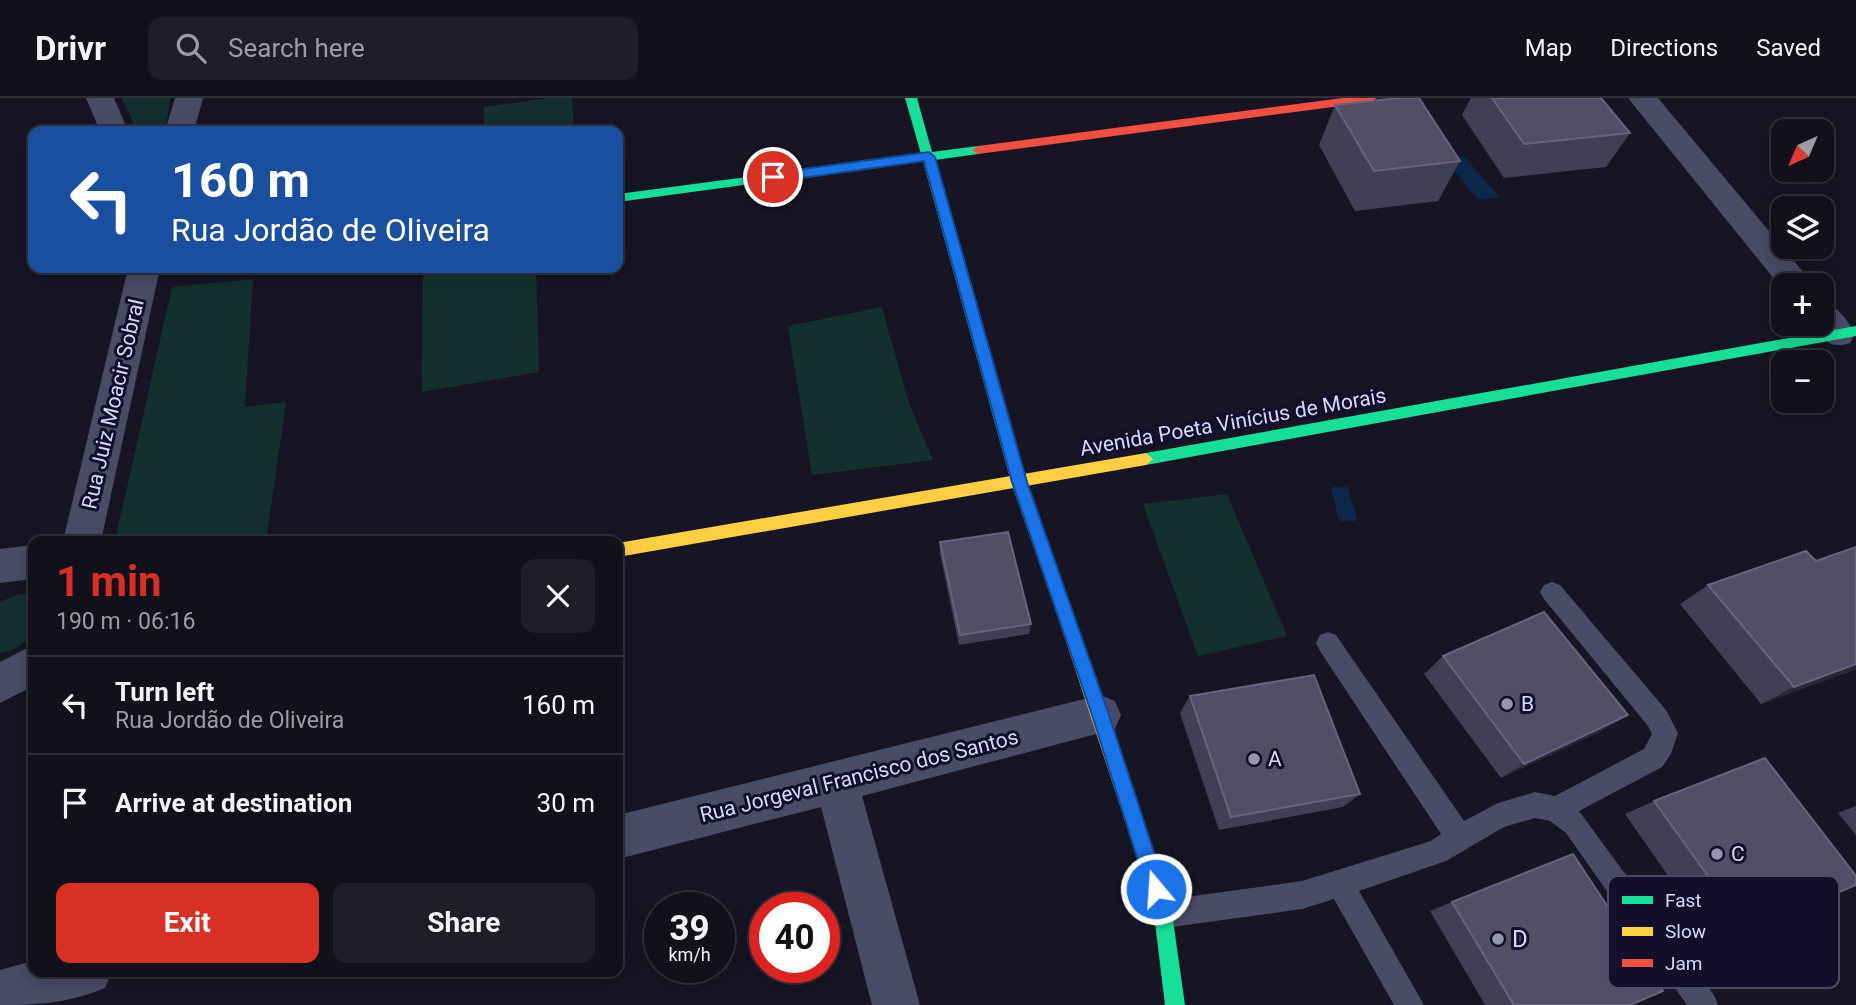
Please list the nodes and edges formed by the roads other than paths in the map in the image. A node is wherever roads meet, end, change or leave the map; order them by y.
1 (100, 98) edge
2 (911, 98) edge
3 (1371, 98) edge
4 (1642, 98) edge
5 (114, 126) edge
6 (929, 157) junction
7 (623, 197) edge
8 (143, 273) edge
9 (1788, 273) edge
10 (1839, 326) edge
11 (1019, 482) junction
12 (83, 536) edge
13 (623, 550) edge
14 (1552, 593) dead end
15 (1328, 643) dead end
16 (28, 667) edge
17 (0, 684) edge
18 (1100, 715) junction
19 (836, 782) junction
20 (1556, 809) junction
21 (623, 836) edge
22 (1460, 839) junction
23 (1612, 876) edge
24 (1340, 884) junction
25 (1164, 914) junction
26 (65, 977) edge
27 (1692, 988) edge
28 (0, 994) edge
29 (896, 1005) edge
30 (1175, 1005) edge
31 (1410, 1005) edge
32 (1704, 1005) edge

1 - 5 street
2 - 6 street
3 - 6 street
4 - 9 street
6 - 7 street
6 - 11 street
8 - 12 street, Rua Juiz Moacir Sobral
10 - 11 street, Avenida Poeta Vinícius de Morais
11 - 13 street, Avenida Poeta Vinícius de Morais
11 - 18 street
14 - 20 lane
15 - 22 lane
16 - 17 street
18 - 19 street, Rua Jorgeval Francisco dos Santos
18 - 25 street
19 - 21 street, Rua Jorgeval Francisco dos Santos
19 - 29 street
20 - 22 lane
20 - 23 lane
22 - 24 lane
24 - 25 lane
24 - 31 lane
25 - 30 street
26 - 28 street
27 - 32 lane

